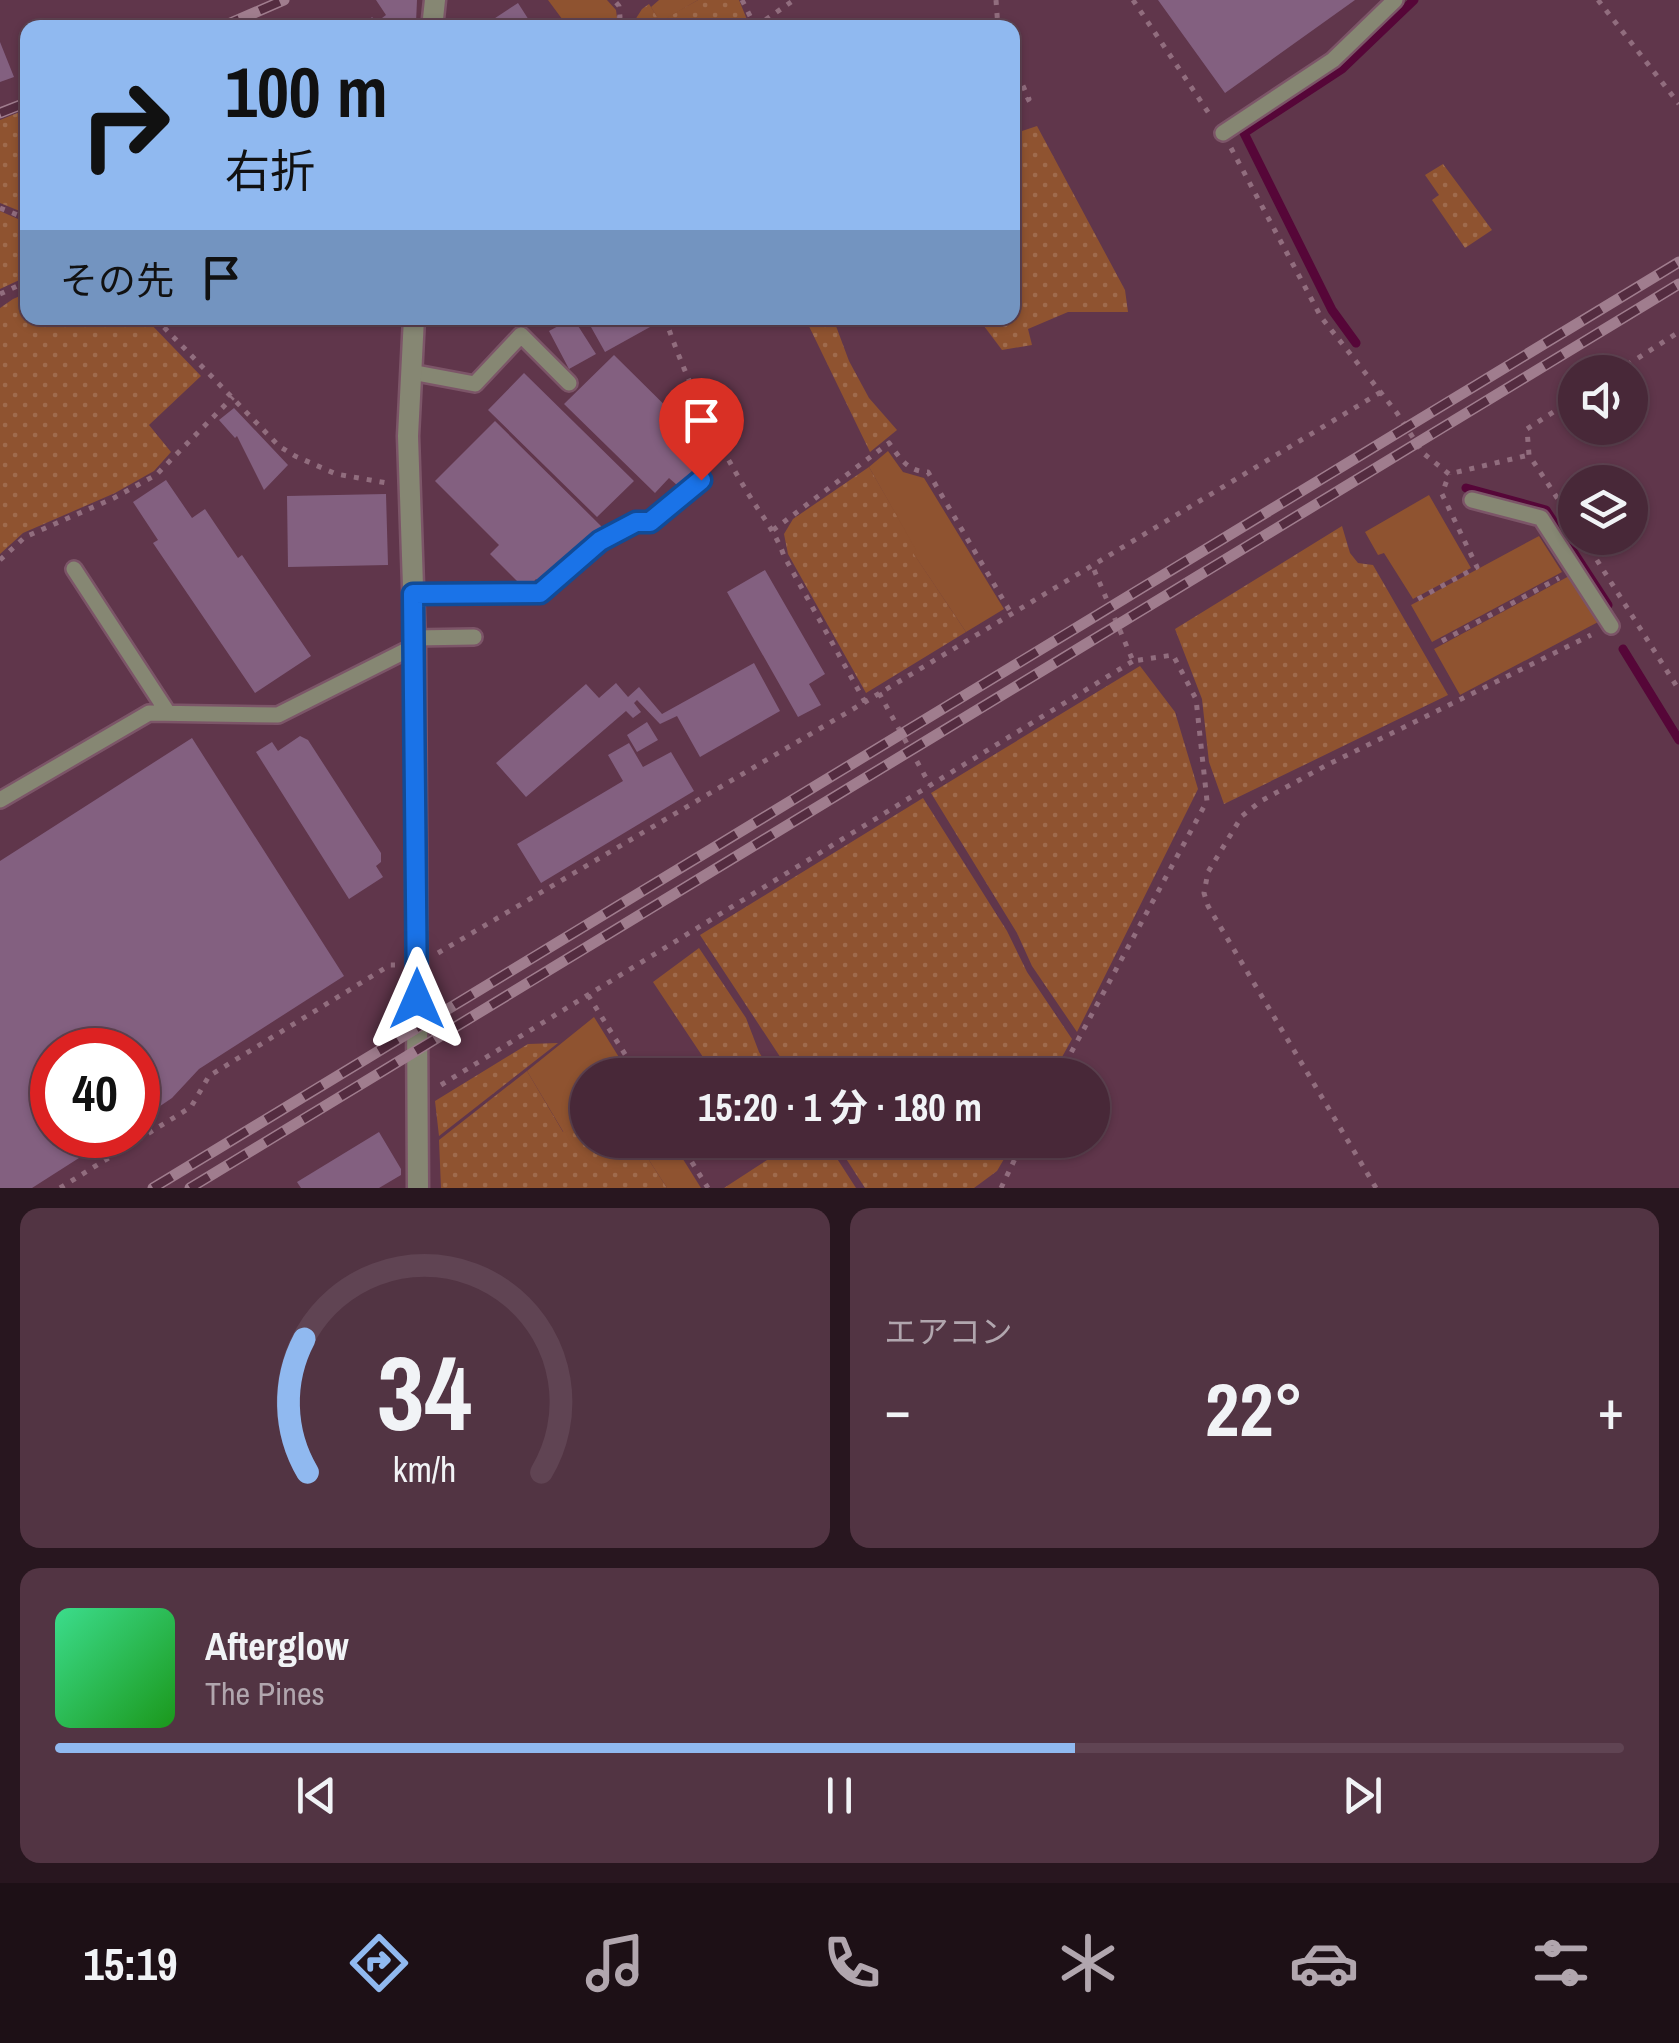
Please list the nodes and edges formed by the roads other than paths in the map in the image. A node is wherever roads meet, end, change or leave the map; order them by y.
1 (1395, 0) edge
2 (1223, 134) road end
3 (414, 325) edge
4 (412, 372) junction
5 (569, 382) dead end
6 (701, 480) dead end
7 (1472, 500) dead end
8 (74, 569) dead end
9 (413, 594) junction
10 (1611, 626) road end
11 (474, 637) dead end
12 (414, 642) junction
13 (168, 714) junction
14 (0, 800) edge
15 (418, 1188) edge

1 - 2 lane
3 - 4 street
4 - 5 lane
4 - 9 street
6 - 9 lane
7 - 10 lane
8 - 13 lane
9 - 12 street
11 - 12 lane
12 - 13 lane
12 - 15 street
13 - 14 lane

